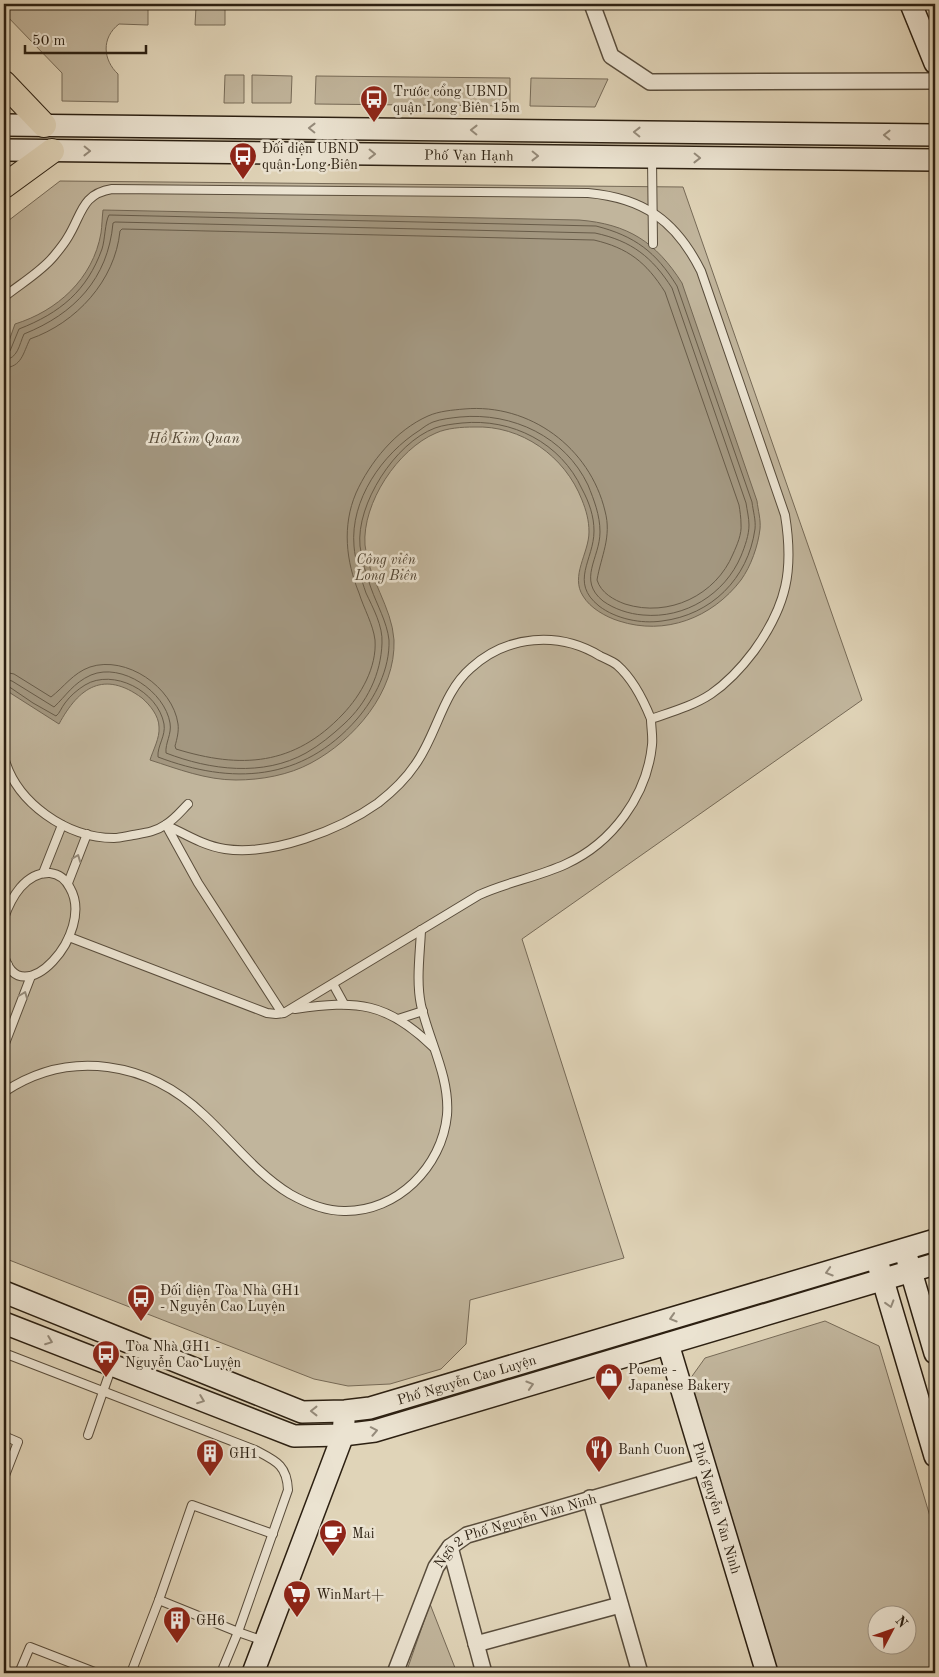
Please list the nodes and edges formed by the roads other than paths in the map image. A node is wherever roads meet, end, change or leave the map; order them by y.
1 (592, 4) edge
2 (911, 4) edge
3 (935, 63) edge
4 (935, 81) edge
5 (4, 83) edge
6 (4, 125) edge
7 (44, 125) junction
8 (935, 135) edge
9 (4, 150) edge
10 (52, 151) junction
11 (652, 157) junction
12 (935, 160) edge
13 (4, 186) edge
14 (653, 212) junction
15 (653, 244) dead end
16 (4, 297) edge
17 (651, 719) junction
18 (4, 757) edge
19 (5, 766) edge
20 (188, 804) dead end
21 (62, 825) junction
22 (166, 825) junction
23 (86, 834) junction
24 (43, 873) junction
25 (68, 883) junction
26 (4, 914) edge
27 (421, 930) junction
28 (69, 937) junction
29 (4, 955) edge
30 (8, 965) junction
31 (4, 976) edge
32 (31, 976) junction
33 (332, 984) junction
34 (344, 1004) junction
35 (291, 1010) junction
36 (423, 1011) junction
37 (282, 1013) junction
38 (398, 1019) junction
39 (4, 1046) edge
40 (434, 1048) junction
41 (4, 1092) edge
42 (935, 1240) edge
43 (904, 1249) junction
44 (876, 1258) junction
45 (935, 1264) edge
46 (911, 1271) junction
47 (882, 1280) junction
48 (4, 1292) edge
49 (4, 1324) edge
50 (668, 1344) junction
51 (4, 1353) edge
52 (935, 1353) edge
53 (113, 1366) junction
54 (103, 1392) junction
55 (345, 1411) junction
56 (88, 1435) dead end
57 (343, 1435) junction
58 (4, 1436) edge
59 (935, 1456) edge
60 (705, 1466) junction
61 (4, 1478) edge
62 (590, 1498) junction
63 (273, 1534) junction
64 (450, 1547) junction
65 (159, 1600) junction
66 (620, 1605) junction
67 (238, 1632) junction
68 (265, 1641) junction
69 (476, 1644) junction
70 (19, 1673) edge
71 (97, 1673) edge
72 (131, 1673) edge
73 (220, 1673) edge
74 (252, 1673) edge
75 (395, 1673) edge
76 (484, 1673) edge
77 (640, 1673) edge
78 (767, 1673) edge

1 - 4 street
2 - 3 street
5 - 7 main road
6 - 7 street, Phố Vạn Hạnh
8 -> 7 street, Phố Vạn Hạnh
9 - 10 street, Phố Vạn Hạnh
10 -> 11 street, Phố Vạn Hạnh
10 - 13 main road
11 -> 12 street, Phố Vạn Hạnh
11 - 14 lane
14 - 15 lane
14 - 16 lane
14 - 17 lane
17 - 22 lane
17 - 27 lane
18 - 19 lane
19 - 21 lane
20 - 22 lane
21 - 23 lane
21 - 24 lane
22 - 23 lane
22 - 37 lane
25 -> 23 lane
24 - 25 lane
24 - 26 lane
25 - 28 lane
27 - 33 lane
27 - 36 lane
28 - 32 lane
28 - 37 lane
29 - 30 lane
30 - 31 lane
30 - 32 lane
39 -> 32 lane
33 - 34 lane
33 - 35 lane
34 - 35 lane
34 - 38 lane
35 - 37 lane
36 - 38 lane
36 - 40 lane
38 - 40 lane
40 - 41 lane
42 - 43 street, Phố Nguyễn Cao Luyện
43 - 44 street, Phố Nguyễn Cao Luyện
43 - 46 street
44 - 47 street
44 -> 55 street, Phố Nguyễn Cao Luyện
45 - 46 street, Phố Nguyễn Cao Luyện
46 - 47 street, Phố Nguyễn Cao Luyện
46 - 52 street
47 - 50 street, Phố Nguyễn Cao Luyện
47 -> 59 street
55 -> 48 street, Phố Nguyễn Cao Luyện
49 -> 53 street, Phố Nguyễn Cao Luyện
57 -> 50 street, Phố Nguyễn Cao Luyện
50 - 60 street, Phố Nguyễn Văn Ninh
51 - 54 lane
53 - 54 lane
53 -> 57 street, Phố Nguyễn Cao Luyện
54 - 56 lane
54 - 63 lane
55 - 57 street
57 - 68 street
58 - 61 lane
60 - 62 street, Ngõ 2 Phố Nguyễn Văn Ninh
60 - 78 street, Phố Nguyễn Văn Ninh
62 - 64 street, Ngõ 2 Phố Nguyễn Văn Ninh
62 - 66 street
63 - 65 lane
63 - 67 lane
64 - 69 street
64 - 75 street, Ngõ 2 Phố Nguyễn Văn Ninh
65 - 67 lane
65 - 72 lane
66 - 69 street
66 - 77 street
67 - 68 lane
67 - 73 lane
68 - 74 street
69 - 76 street
70 - 71 lane

